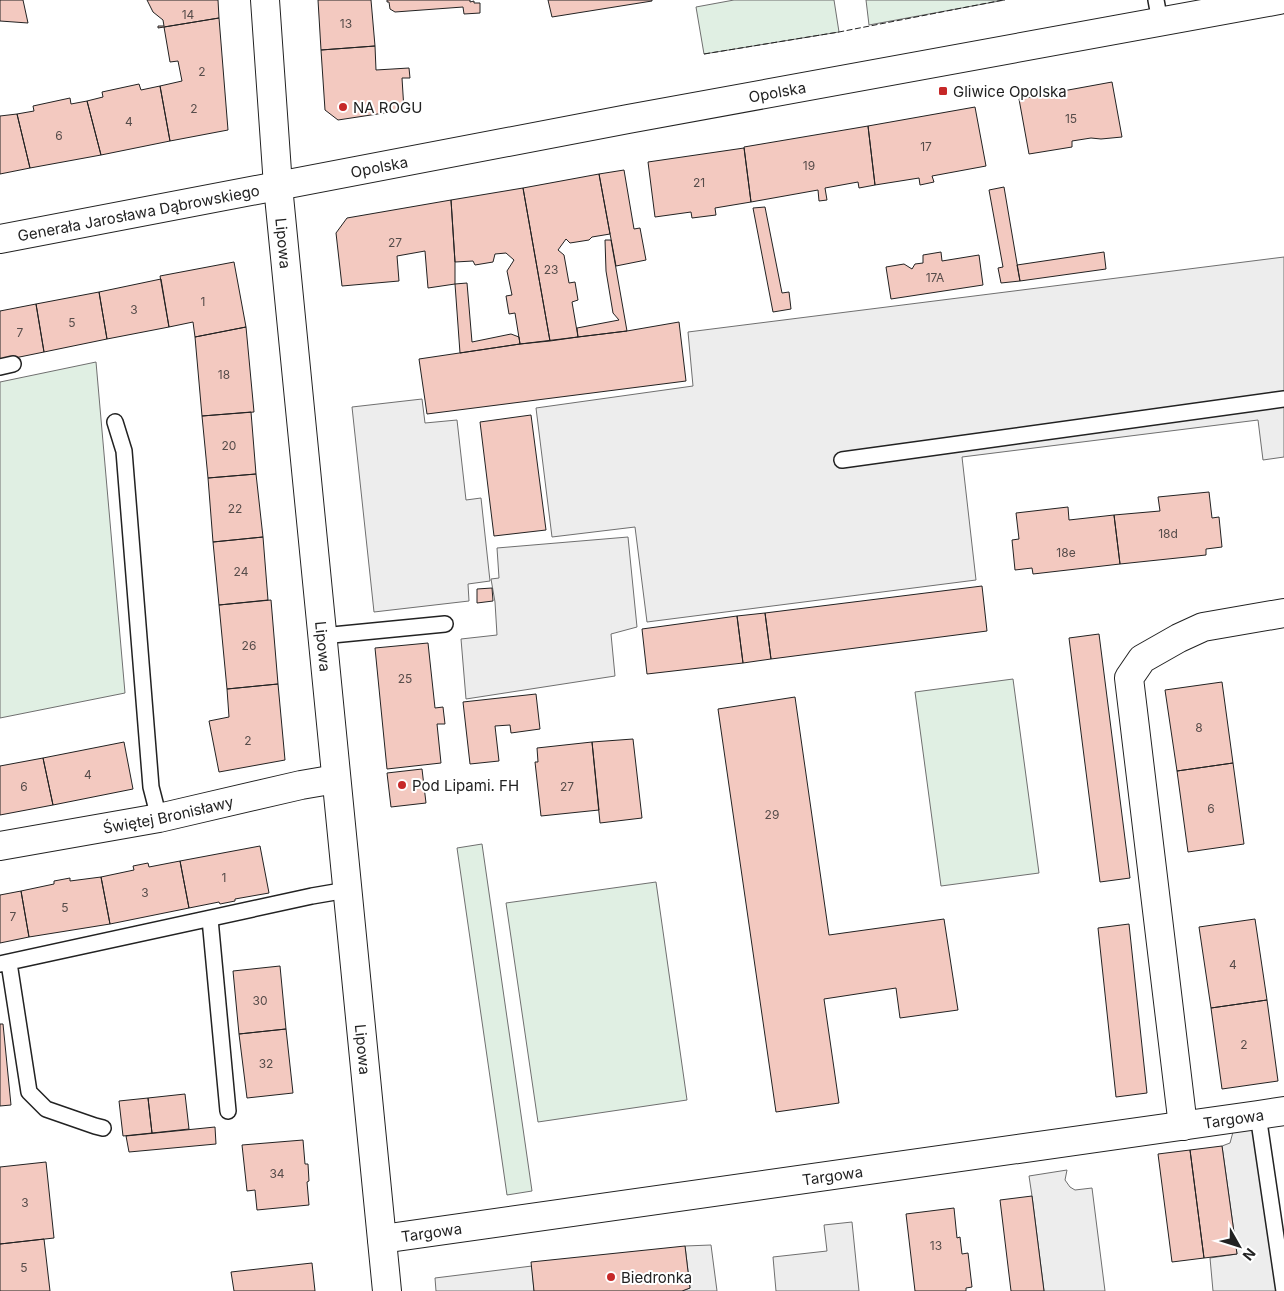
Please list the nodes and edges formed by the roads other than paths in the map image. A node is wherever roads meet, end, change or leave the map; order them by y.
1 (265, 0) edge
2 (1279, 0) edge
3 (1158, 11) edge
4 (278, 186) junction
5 (0, 239) edge
6 (1284, 399) edge
7 (115, 422) dead end
8 (842, 460) dead end
9 (1284, 613) edge
10 (445, 624) dead end
11 (322, 636) junction
12 (336, 779) junction
13 (159, 818) junction
14 (0, 846) edge
15 (347, 890) junction
16 (210, 919) junction
17 (5, 963) edge
18 (228, 1112) dead end
19 (1271, 1113) edge
20 (1183, 1126) junction
21 (103, 1128) dead end
22 (382, 1239) junction
23 (387, 1291) edge
24 (1284, 1291) edge

1 - 4 street, Lipowa
2 - 3 street, Opolska
3 - 4 street, Opolska
4 - 5 street, Generała Jarosława Dąbrowskiego
4 - 11 street, Lipowa
6 - 8 lane
7 - 13 lane
9 - 20 street
10 - 11 lane
11 - 12 street, Lipowa
12 - 13 street, Świętej Bronisławy
12 - 15 street, Lipowa
13 - 14 street, Świętej Bronisławy
15 - 16 lane
15 - 22 street, Lipowa
16 - 17 lane
16 - 18 lane
17 - 21 lane
19 - 20 street, Targowa
19 - 24 lane
20 - 22 street, Targowa
22 - 23 street, Lipowa

